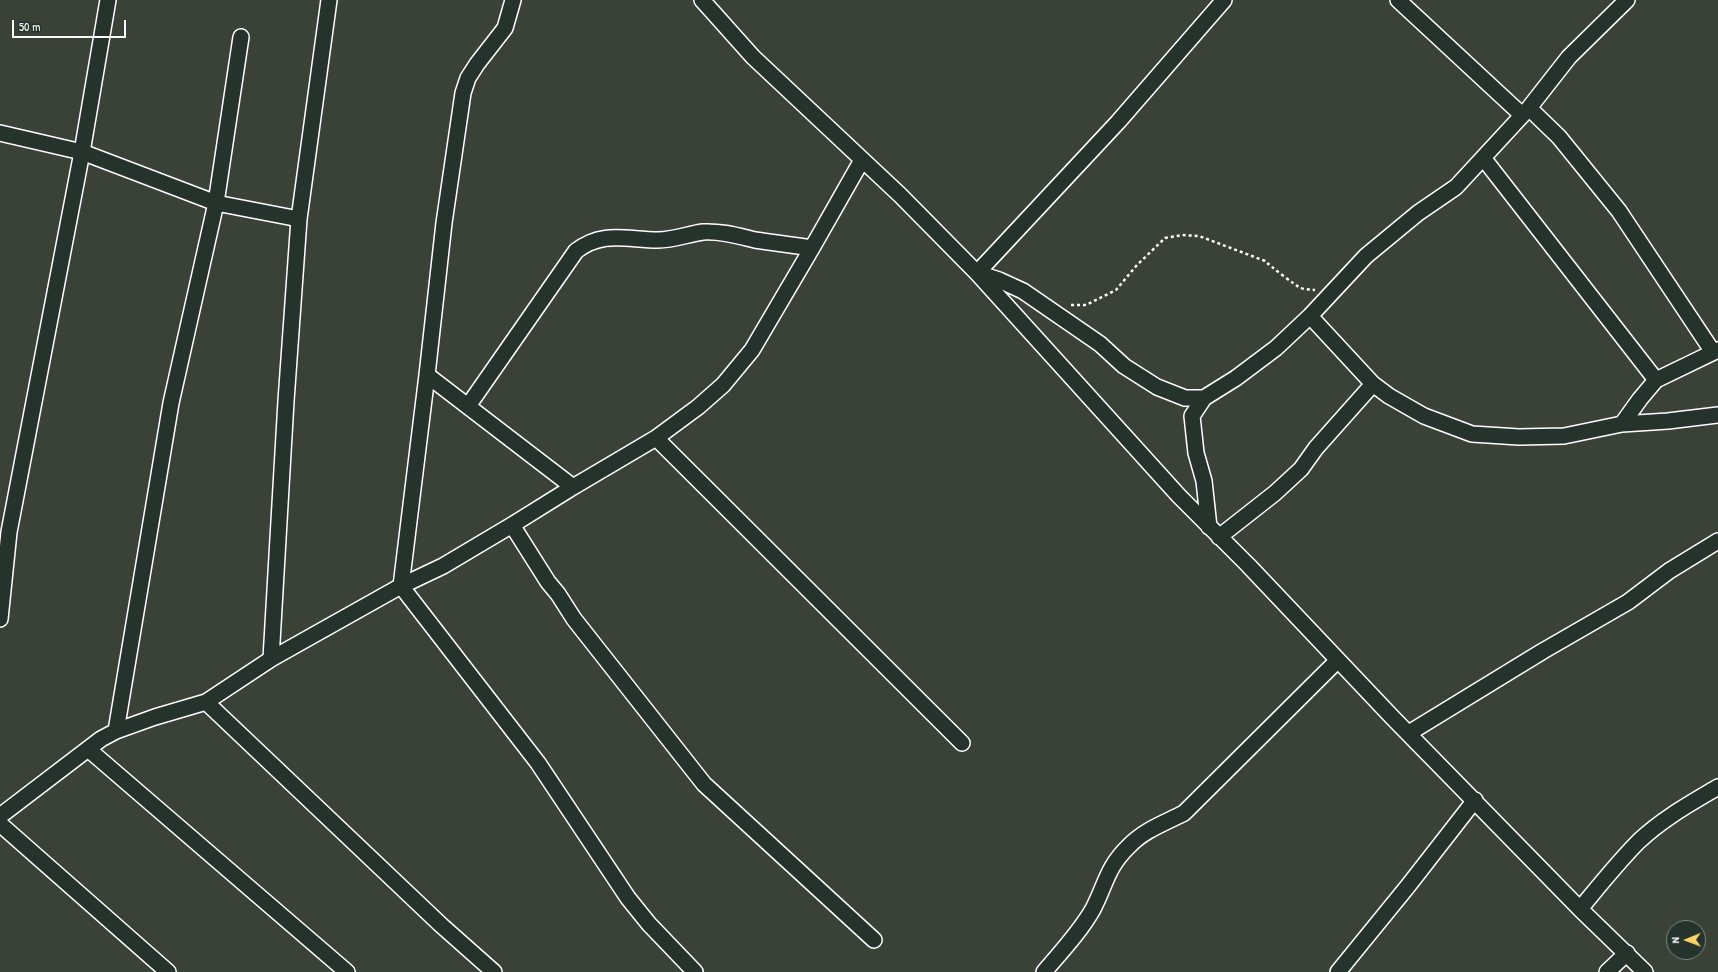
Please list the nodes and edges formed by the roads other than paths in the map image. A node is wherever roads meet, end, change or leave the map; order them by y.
1 (108, 0) edge
2 (329, 0) edge
3 (513, 0) edge
4 (702, 0) edge
5 (1224, 0) edge
6 (1398, 0) edge
7 (1624, 1) edge
8 (241, 37) dead end
9 (1526, 112) junction
10 (0, 133) edge
11 (82, 152) junction
12 (1484, 158) junction
13 (862, 160) junction
14 (216, 203) junction
15 (299, 219) junction
16 (812, 248) junction
17 (977, 273) junction
18 (1310, 316) junction
19 (1716, 351) edge
20 (427, 375) junction
21 (1656, 380) junction
22 (1373, 384) junction
23 (1204, 398) junction
24 (468, 406) junction
25 (1718, 415) edge
26 (1622, 424) junction
27 (656, 438) junction
28 (573, 486) junction
29 (512, 526) junction
30 (1214, 532) junction
31 (1718, 541) edge
32 (401, 586) junction
33 (0, 620) edge
34 (272, 659) junction
35 (1338, 660) junction
36 (206, 702) junction
37 (116, 731) junction
38 (1409, 733) junction
39 (962, 743) dead end
40 (88, 748) junction
41 (1718, 787) edge
42 (1475, 800) junction
43 (0, 816) edge
44 (0, 824) edge
45 (1580, 909) junction
46 (874, 940) dead end
47 (1627, 953) junction
48 (168, 972) edge
49 (347, 972) edge
50 (494, 972) edge
51 (695, 972) edge
52 (1044, 972) edge
53 (1338, 972) edge
54 (1607, 972) edge
55 (1646, 972) edge

1 - 11 street
2 - 15 street
3 - 20 street
4 - 13 street
5 - 17 street
6 - 9 street
7 - 9 street
8 - 14 street
9 - 12 street
9 - 19 street
10 - 11 street
11 - 14 street
11 - 33 street
12 - 18 street
12 - 21 street
13 - 16 street
13 - 17 street
14 - 15 street
14 - 37 street
15 - 34 street
16 - 24 street
16 - 27 street
17 - 23 street
17 - 30 street
18 - 22 street
18 - 23 street
19 - 21 street
20 - 24 street
20 - 32 street
21 - 26 street
22 - 26 street
22 - 30 street
23 - 30 street
24 - 28 street
25 - 26 street
27 - 28 street
27 - 39 street
28 - 29 street
29 - 32 street
29 - 46 street
30 - 35 street
31 - 38 street
32 - 34 street
32 - 51 street
34 - 36 street
35 - 38 street
35 - 52 street
36 - 37 street
36 - 50 street
37 - 40 street
38 - 42 street
40 - 43 street
40 - 49 street
41 - 45 street
42 - 45 street
42 - 53 street
44 - 48 street
45 - 47 street
47 - 54 street
47 - 55 street

